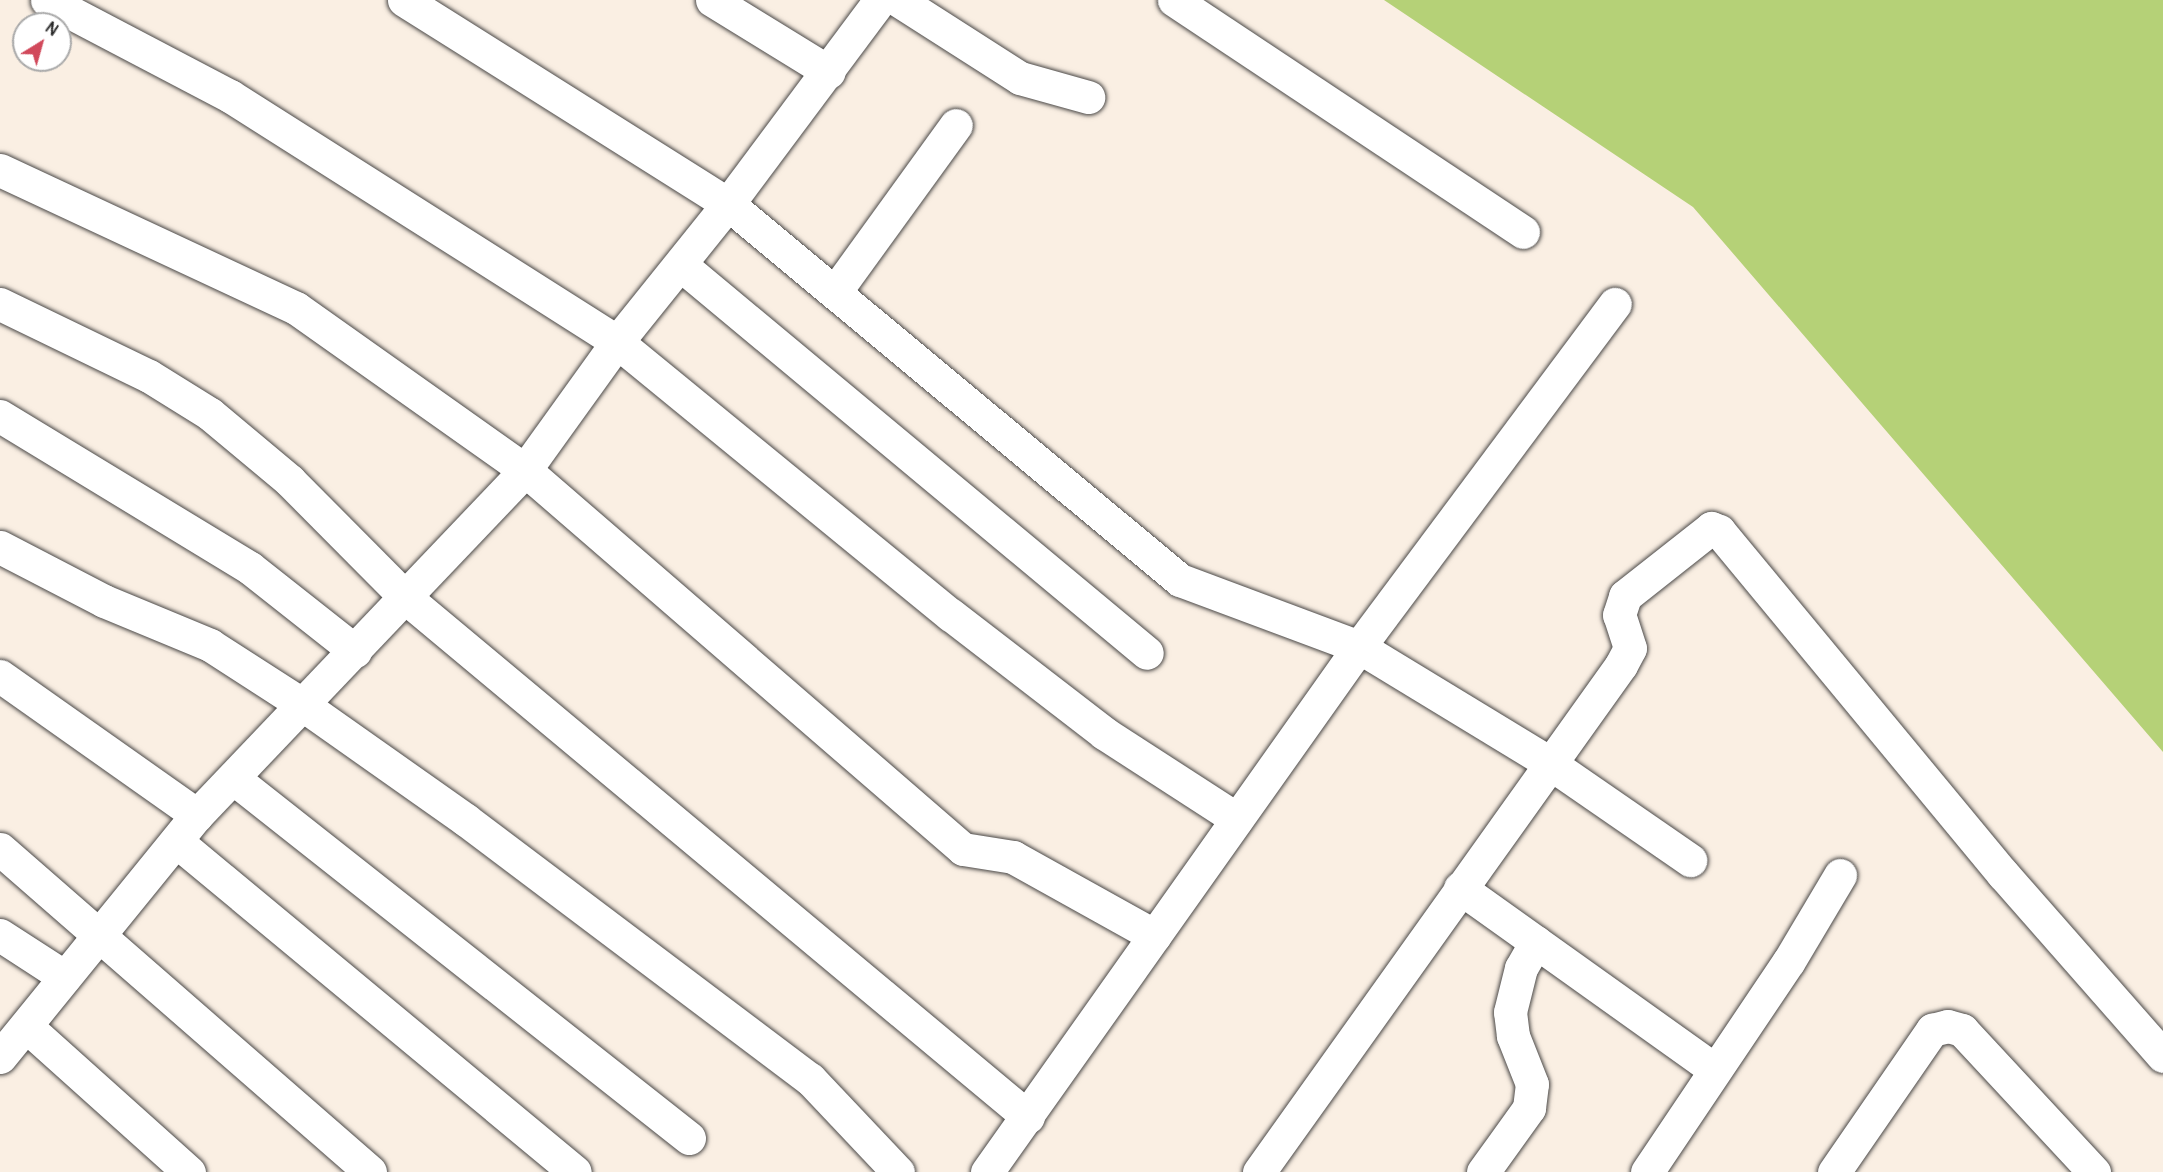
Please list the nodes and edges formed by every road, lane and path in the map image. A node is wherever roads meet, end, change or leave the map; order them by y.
1 (47, 0) edge
2 (404, 0) edge
3 (712, 0) edge
4 (880, 0) edge
5 (898, 0) edge
6 (1174, 0) edge
7 (829, 72) junction
8 (1088, 98) dead end
9 (956, 125) dead end
10 (0, 170) edge
11 (728, 204) junction
12 (1523, 232) dead end
13 (681, 265) junction
14 (835, 292) junction
15 (0, 304) edge
16 (1615, 304) dead end
17 (617, 342) junction
18 (0, 416) edge
19 (525, 470) junction
20 (0, 547) edge
21 (406, 598) junction
22 (1359, 646) junction
23 (356, 651) junction
24 (1147, 653) dead end
25 (0, 675) edge
26 (303, 705) junction
27 (1548, 762) junction
28 (232, 778) junction
29 (197, 815) junction
30 (1237, 819) junction
31 (176, 842) junction
32 (0, 849) edge
33 (1690, 860) dead end
34 (1840, 876) dead end
35 (1460, 888) junction
36 (100, 934) junction
37 (0, 935) edge
38 (1155, 936) junction
39 (1536, 942) junction
40 (65, 977) junction
41 (26, 1026) junction
42 (2163, 1056) edge
43 (0, 1057) edge
44 (1715, 1070) junction
45 (1028, 1117) junction
46 (689, 1138) dead end
47 (189, 1172) edge
48 (370, 1172) edge
49 (575, 1172) edge
50 (898, 1172) edge
51 (987, 1172) edge
52 (1259, 1172) edge
53 (1483, 1172) edge
54 (1647, 1172) edge
55 (1834, 1172) edge
56 (2094, 1172) edge

1 - 17 street
2 - 11 street
3 - 7 street
4 - 7 street
5 - 8 street
6 - 12 street
7 - 11 street
9 - 14 street
10 - 19 street
11 - 13 street
11 - 14 street
13 - 17 street
13 - 24 street
14 - 22 street
15 - 21 street
16 - 22 street
17 - 19 street
17 - 30 street
18 - 23 street
19 - 21 street
19 - 38 street
20 - 26 street
21 - 23 street
21 - 45 street
22 - 27 street
22 - 30 street
23 - 26 street
25 - 29 street
26 - 28 street
26 - 50 street
27 - 33 street
27 - 35 street
27 - 42 street
28 - 29 street
28 - 46 street
29 - 31 street
30 - 38 street
31 - 36 street
31 - 49 street
32 - 36 street
34 - 44 street
35 - 39 street
35 - 52 street
36 - 40 street
36 - 48 street
37 - 40 street
38 - 45 street
39 - 44 street
39 - 53 street
40 - 41 street
41 - 43 street
41 - 47 street
44 - 54 street
45 - 51 street
55 - 56 street

